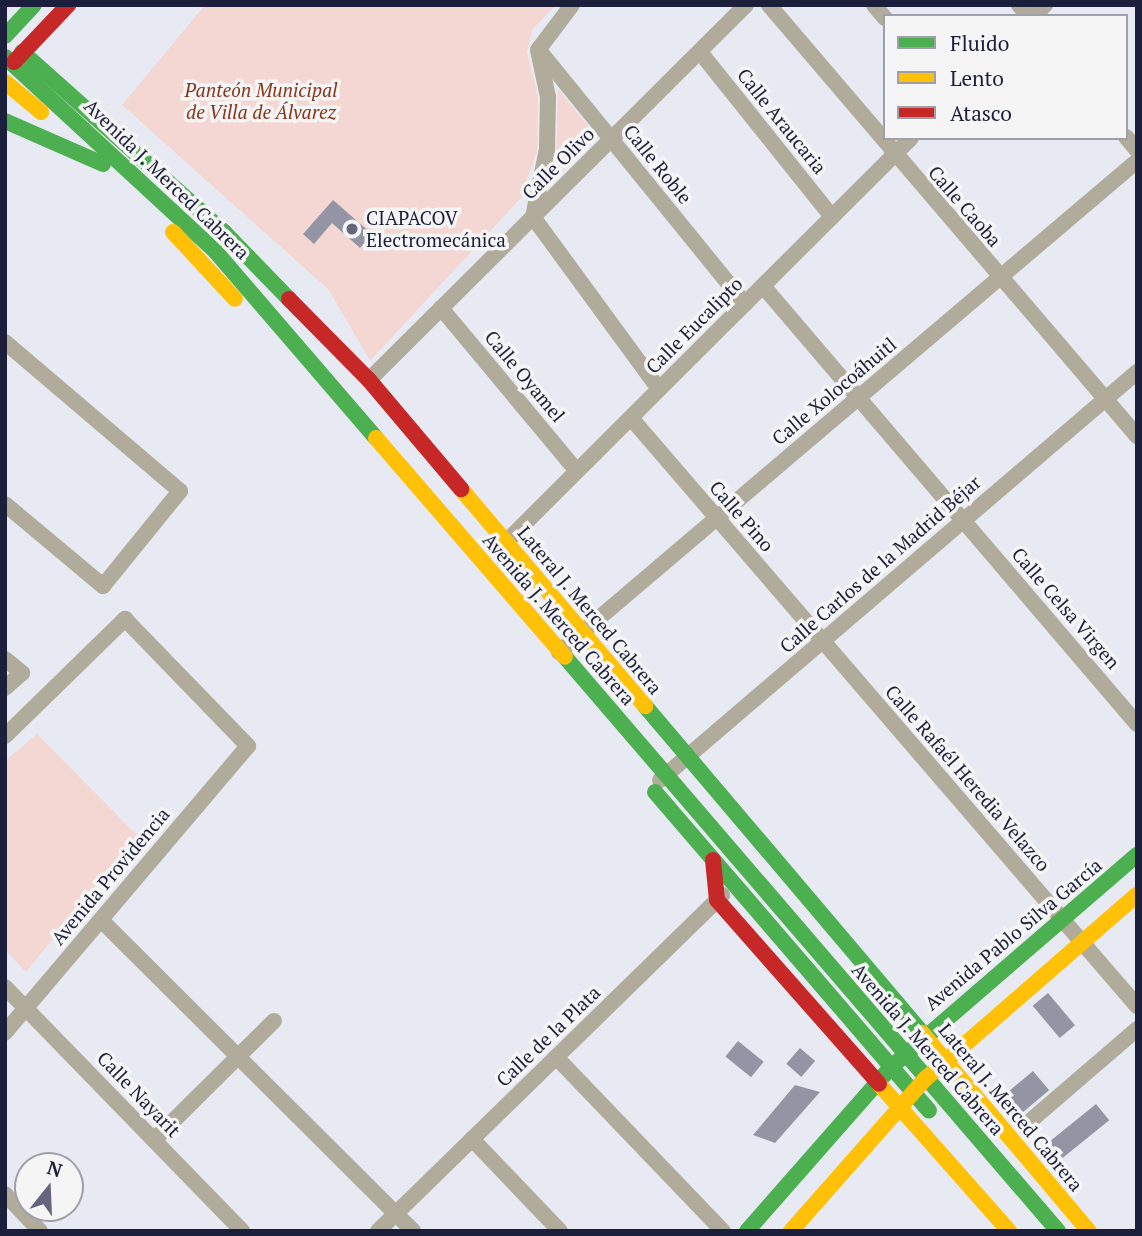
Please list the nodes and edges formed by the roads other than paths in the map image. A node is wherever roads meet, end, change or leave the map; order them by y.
1 (34, 5) edge
2 (68, 5) edge
3 (572, 5) edge
4 (746, 5) edge
5 (769, 5) edge
6 (5, 36) edge
7 (538, 50) junction
8 (700, 52) junction
9 (11, 61) edge
10 (5, 82) edge
11 (69, 93) junction
12 (5, 121) edge
13 (86, 128) junction
14 (611, 140) junction
15 (909, 140) edge
16 (104, 144) junction
17 (893, 156) junction
18 (1137, 161) edge
19 (103, 164) junction
20 (150, 164) junction
21 (533, 217) junction
22 (832, 217) junction
23 (1000, 277) junction
24 (763, 286) junction
25 (745, 304) junction
26 (441, 308) junction
27 (5, 342) edge
28 (1137, 372) edge
29 (369, 380) junction
30 (660, 389) junction
31 (858, 398) junction
32 (1105, 399) junction
33 (631, 418) junction
34 (1137, 436) edge
35 (577, 471) junction
36 (5, 504) edge
37 (717, 518) junction
38 (963, 520) junction
39 (506, 542) junction
40 (582, 633) junction
41 (822, 641) junction
42 (559, 652) junction
43 (5, 659) edge
44 (5, 688) edge
45 (598, 723) dead end
46 (1137, 724) edge
47 (5, 736) edge
48 (687, 757) junction
49 (665, 776) junction
50 (647, 782) joint
51 (1137, 855) edge
52 (713, 860) junction
53 (747, 871) junction
54 (733, 885) junction
55 (1137, 895) edge
56 (717, 900) junction
57 (100, 920) junction
58 (1064, 921) junction
59 (1082, 943) junction
60 (5, 987) edge
61 (1137, 1006) edge
62 (26, 1008) junction
63 (274, 1021) dead end
64 (1137, 1029) edge
65 (5, 1033) edge
66 (925, 1037) junction
67 (904, 1056) junction
68 (238, 1057) junction
69 (556, 1057) junction
70 (945, 1061) junction
71 (885, 1074) junction
72 (925, 1079) junction
73 (913, 1093) junction
74 (901, 1105) junction
75 (939, 1122) dead end
76 (1029, 1122) dead end
77 (472, 1139) junction
78 (154, 1140) junction
79 (991, 1182) dead end
80 (5, 1194) edge
81 (396, 1214) junction
82 (40, 1231) edge
83 (242, 1231) edge
84 (379, 1231) edge
85 (413, 1231) edge
86 (560, 1231) edge
87 (723, 1231) edge
88 (747, 1231) edge
89 (791, 1231) edge
90 (1009, 1231) edge
91 (1034, 1231) edge
92 (1058, 1231) edge
93 (1089, 1231) edge

1 - 6 main road
2 - 9 main road
3 - 7 street
4 - 8 street, Calle Olivo
5 - 17 street, Calle Caoba
7 - 14 street, Calle Roble
7 - 21 street
8 - 14 street, Calle Olivo
8 - 22 street, Calle Araucaria
9 - 11 main road, Lateral J. Merced Cabrera
9 - 13 main road, Avenida J. Merced Cabrera
10 - 19 main road, Avenida J. Merced Cabrera
11 - 13 main road
11 - 20 main road, Lateral J. Merced Cabrera
12 - 19 main road
13 - 16 main road, Avenida J. Merced Cabrera
14 - 21 street, Calle Olivo
14 - 25 street, Calle Roble
15 - 17 street, Calle Eucalipto
16 - 20 main road
16 - 42 main road, Avenida J. Merced Cabrera
17 - 22 street, Calle Eucalipto
17 - 23 street, Calle Caoba
18 - 23 street, Calle Xolocoáhuitl
19 - 45 main road, Avenida J. Merced Cabrera
20 - 29 main road, Lateral J. Merced Cabrera
21 - 26 street, Calle Olivo
21 - 30 street
22 - 24 street, Calle Eucalipto
23 - 31 street, Calle Xolocoáhuitl
23 - 32 street, Calle Caoba
24 - 25 street, Calle Eucalipto
24 - 31 street
25 - 30 street, Calle Eucalipto
26 - 29 street, Calle Olivo
26 - 35 street, Calle Oyamel
27 - 36 street
28 - 32 street, Calle Carlos de la Madrid Béjar
29 - 39 main road, Lateral J. Merced Cabrera
30 - 33 street, Calle Eucalipto
31 - 37 street, Calle Xolocoáhuitl
31 - 38 street
32 - 34 street, Calle Caoba
32 - 38 street, Calle Carlos de la Madrid Béjar
33 - 35 street, Calle Eucalipto
33 - 37 street, Calle Pino
35 - 39 street, Calle Eucalipto
37 - 40 street, Calle Xolocoáhuitl
37 - 41 street, Calle Pino
38 - 41 street, Calle Carlos de la Madrid Béjar
38 - 46 street, Calle Celsa Virgen
39 - 40 main road, Lateral J. Merced Cabrera
40 - 42 street, Calle Xolocoáhuitl
40 - 48 main road, Lateral J. Merced Cabrera
41 - 48 street, Calle Carlos de la Madrid Béjar
41 - 58 street, Calle Rafaél Heredia Velazco
42 - 49 main road, Avenida J. Merced Cabrera
43 - 44 street
47 - 57 street, Avenida Providencia
48 - 49 street, Calle Carlos de la Madrid Béjar
48 - 66 main road, Lateral J. Merced Cabrera
49 - 50 street, Calle Carlos de la Madrid Béjar
49 - 53 main road, Avenida J. Merced Cabrera
50 - 52 main road, Avenida J. Merced Cabrera
51 - 58 main road, Avenida Pablo Silva García
52 - 54 main road, Avenida J. Merced Cabrera
52 - 56 main road
53 - 54 street, Calle de la Plata
53 - 67 main road, Avenida J. Merced Cabrera
54 - 56 street, Calle de la Plata
54 - 71 main road, Avenida J. Merced Cabrera
55 - 59 main road
56 - 69 street, Calle de la Plata
56 - 71 main road
57 - 62 street, Avenida Providencia
57 - 68 street
58 - 59 street, Calle Rafaél Heredia Velazco
58 - 66 main road, Avenida Pablo Silva García
59 - 61 street, Calle Rafaél Heredia Velazco
59 - 70 main road
60 - 62 street, Calle Nayarit
62 - 65 street, Avenida Providencia
62 - 78 street, Calle Nayarit
63 - 68 street
64 - 76 street
66 - 67 main road, Avenida Pablo Silva García
66 - 70 main road, Lateral J. Merced Cabrera
67 - 71 main road, Avenida Pablo Silva García
67 - 72 main road, Avenida J. Merced Cabrera
68 - 78 street
68 - 81 street
69 - 77 street, Calle de la Plata
69 - 87 street
70 - 72 main road
70 - 93 main road, Lateral J. Merced Cabrera
71 - 73 main road, Avenida J. Merced Cabrera
71 - 74 main road
71 - 88 main road, Avenida Pablo Silva García
72 - 73 main road
72 - 92 main road, Avenida J. Merced Cabrera
73 - 74 main road
73 - 75 main road, Avenida J. Merced Cabrera
74 - 89 main road
74 - 90 main road
77 - 81 street, Calle de la Plata
77 - 86 street
78 - 83 street, Calle Nayarit
79 - 91 main road
80 - 82 street
81 - 84 street, Calle de la Plata
81 - 85 street

